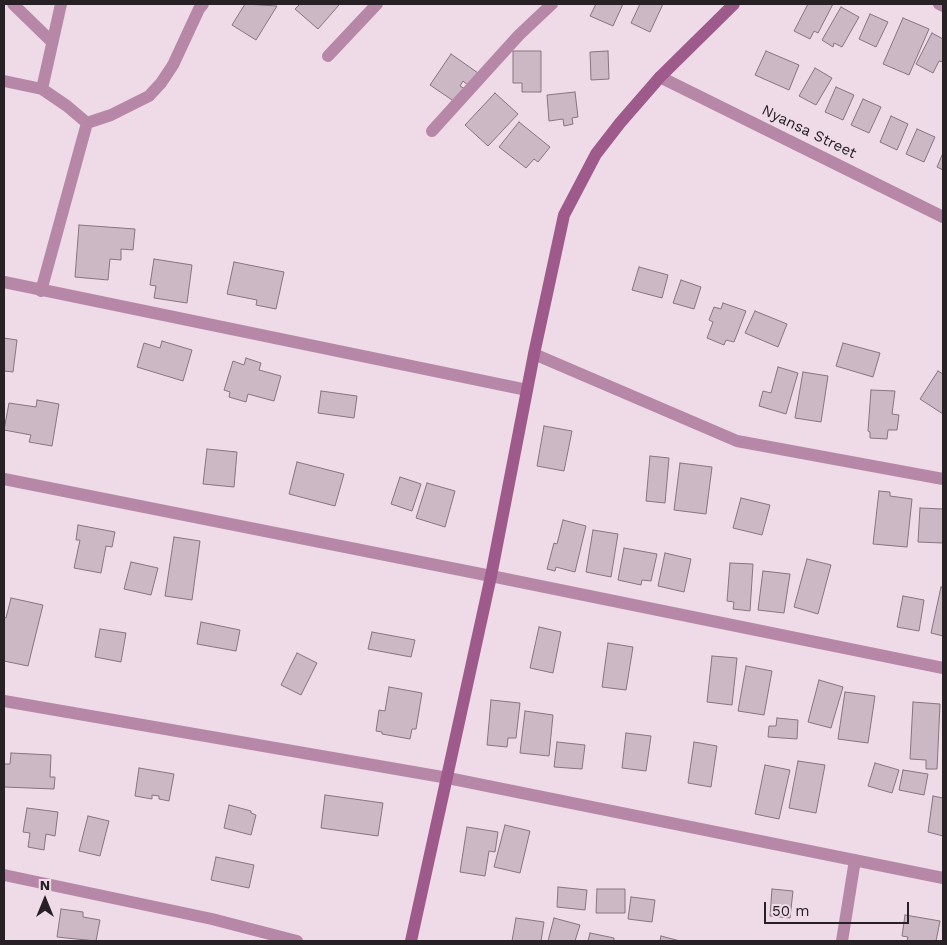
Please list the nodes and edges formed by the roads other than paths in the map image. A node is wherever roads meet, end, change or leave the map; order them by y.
1 (13, 4) edge
2 (61, 4) edge
3 (377, 4) edge
4 (552, 4) edge
5 (734, 4) edge
6 (939, 4) edge
7 (201, 6) edge
8 (943, 6) edge
9 (52, 42) junction
10 (328, 56) dead end
11 (660, 77) junction
12 (4, 81) edge
13 (42, 89) junction
14 (87, 123) junction
15 (432, 131) dead end
16 (943, 217) edge
17 (4, 282) edge
18 (41, 291) junction
19 (534, 354) junction
20 (527, 390) junction
21 (943, 478) edge
22 (4, 479) edge
23 (491, 576) junction
24 (943, 668) edge
25 (4, 701) edge
26 (448, 778) junction
27 (855, 860) junction
28 (4, 874) edge
29 (943, 878) edge
30 (297, 941) edge
31 (411, 941) edge
32 (842, 941) edge

1 - 9 street
2 - 9 street
3 - 10 street
4 - 15 street
5 - 11 street
6 - 8 street
7 - 14 street
9 - 13 street
11 - 16 street, Nyansa Street
11 - 19 street
12 - 13 street
13 - 14 street
14 - 18 street
17 - 18 street
18 - 20 street
19 - 20 street
19 - 21 street
20 - 23 street
22 - 23 street
23 - 24 street
23 - 26 street
25 - 26 street
26 - 27 street
26 - 31 street
27 - 29 street
27 - 32 street
28 - 30 street

